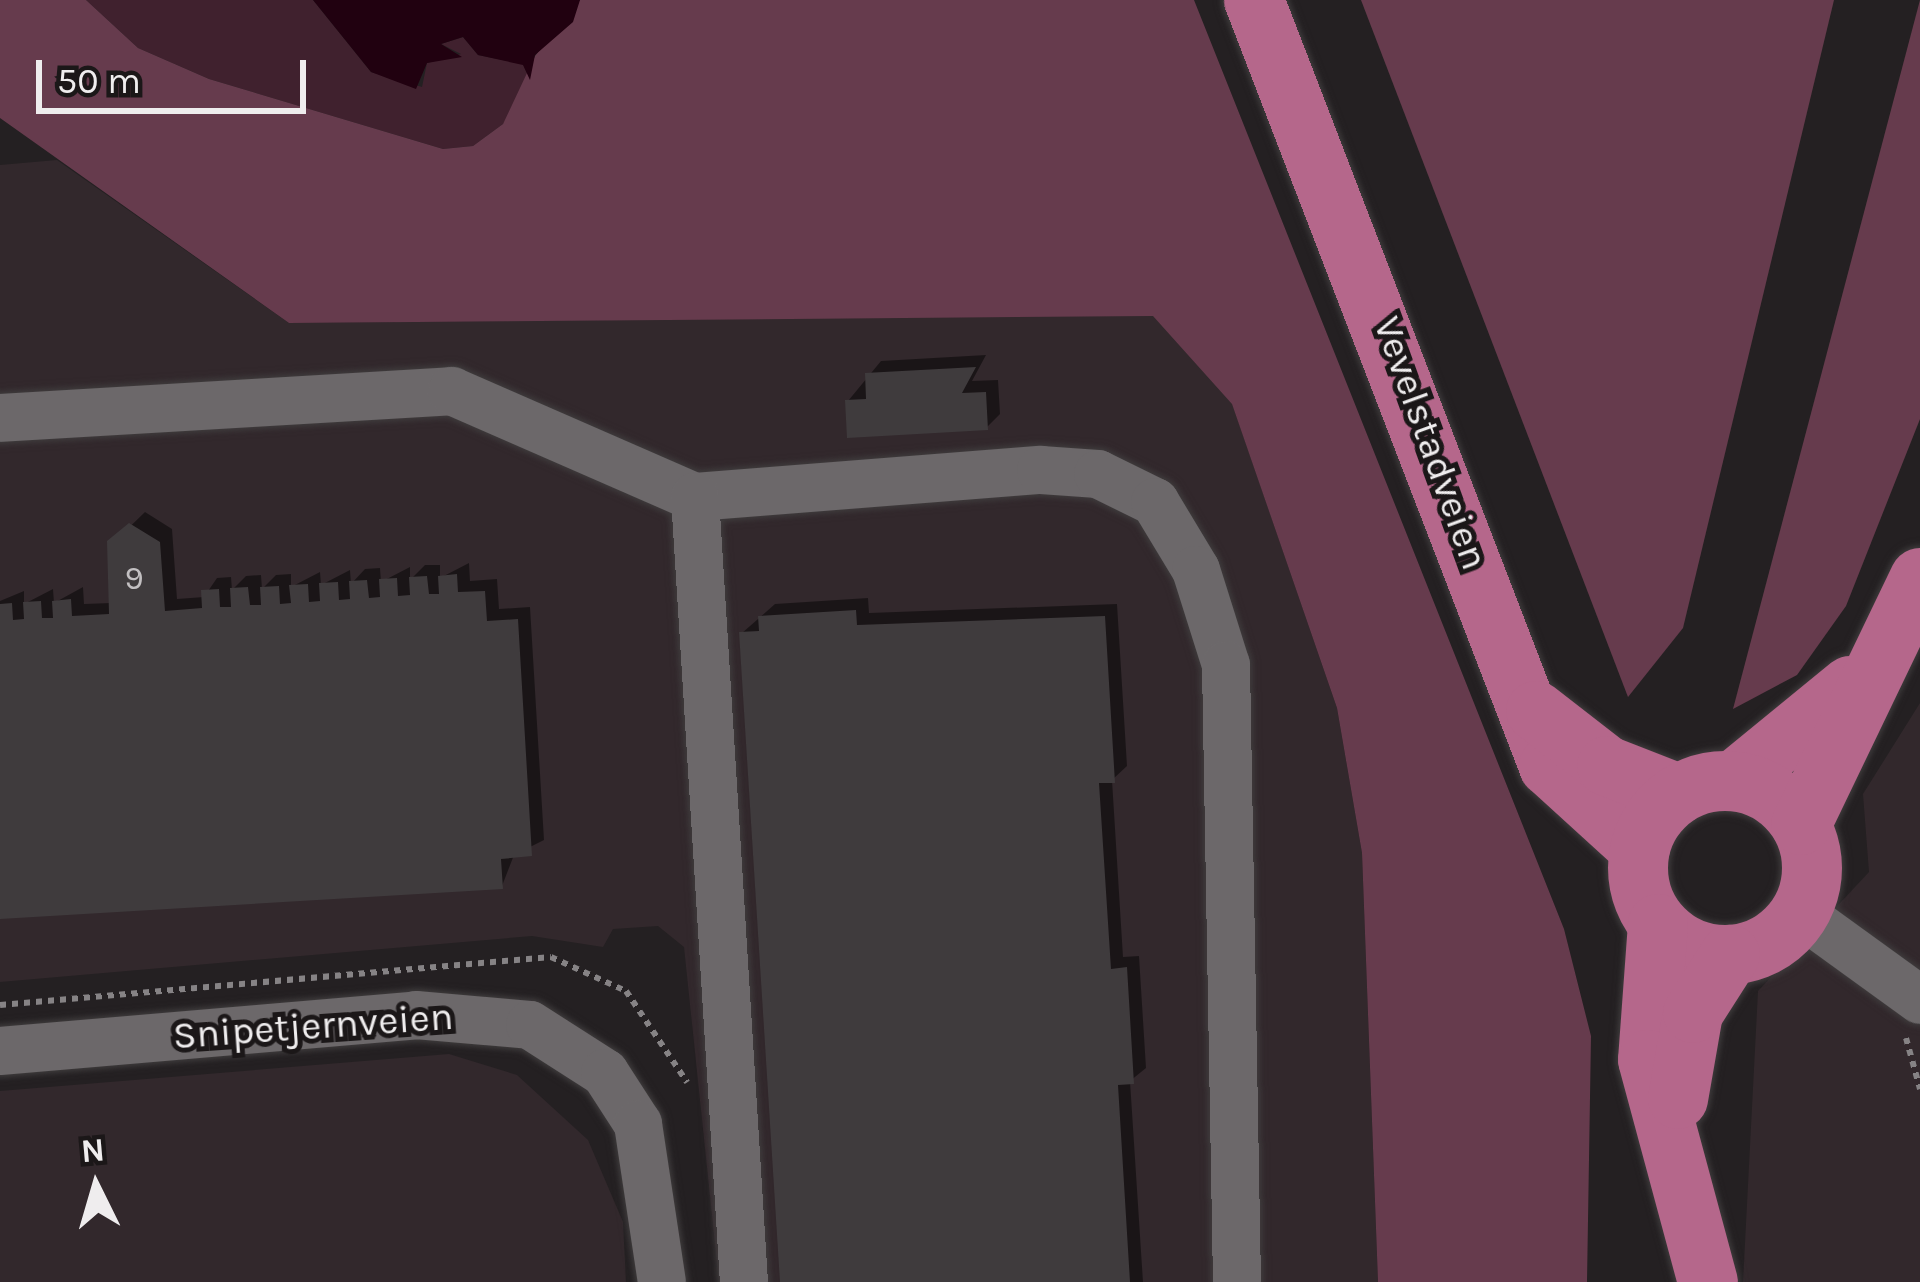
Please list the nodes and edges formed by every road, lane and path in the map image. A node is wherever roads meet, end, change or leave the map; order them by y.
1 (1254, 0) edge
2 (0, 418) edge
3 (695, 497) junction
4 (1920, 578) edge
5 (1869, 671) junction
6 (1531, 707) junction
7 (1706, 788) junction
8 (1801, 825) junction
9 (1640, 849) junction
10 (1800, 913) junction
11 (1658, 924) junction
12 (1730, 955) junction
13 (1920, 1000) edge
14 (1920, 1026) edge
15 (0, 1051) edge
16 (1920, 1089) edge
17 (1674, 1129) junction
18 (662, 1282) edge
19 (745, 1282) edge
20 (1237, 1282) edge
21 (1708, 1282) edge

1 - 6 main road, Vevelstadveien
2 - 3 street
3 - 19 street
3 - 20 street
4 - 5 main road
5 - 7 main road
5 - 8 main road
6 - 7 main road
6 - 9 main road, Vevelstadveien
7 - 8 main road
7 - 9 main road
8 - 10 main road
9 - 11 main road
10 - 12 main road
10 - 13 street
11 - 12 main road
11 - 17 main road
12 - 17 main road
14 - 16 path
15 - 18 street, Snipetjernveien
17 - 21 main road

